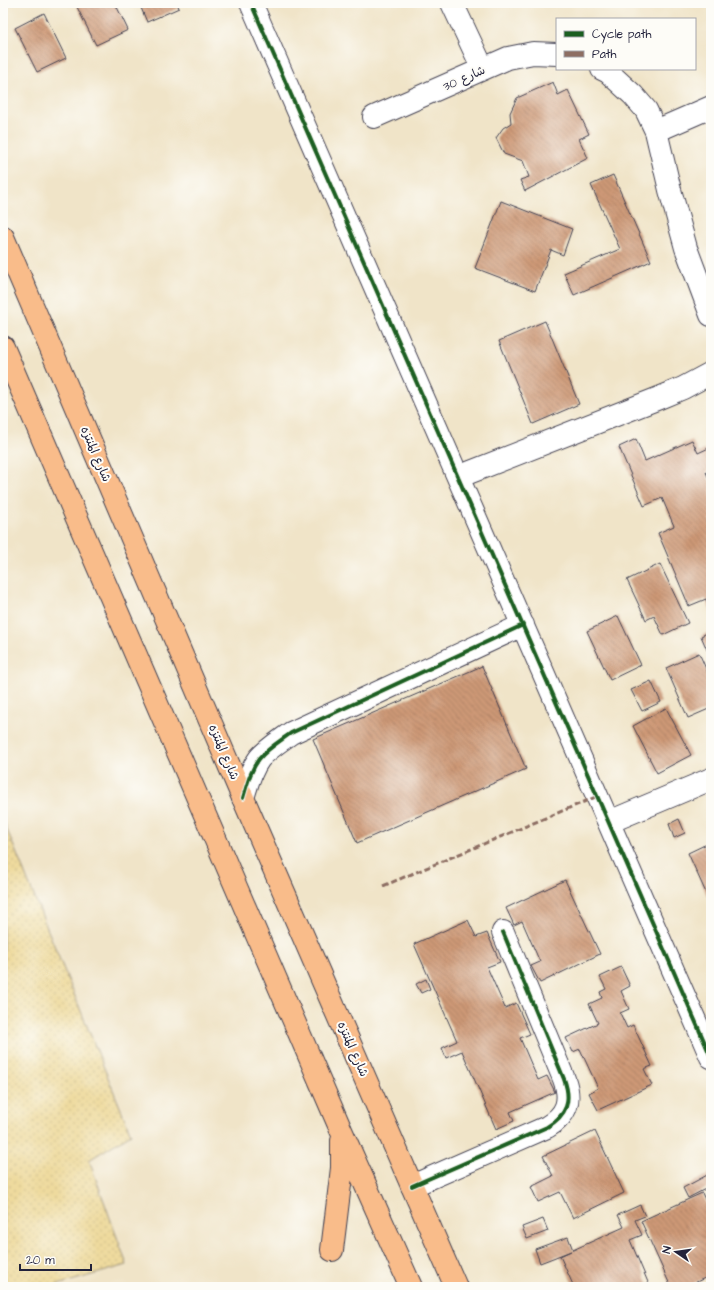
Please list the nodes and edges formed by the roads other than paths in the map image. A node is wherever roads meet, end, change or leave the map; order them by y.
1 (251, 3) edge
2 (452, 3) edge
3 (556, 54) edge
4 (483, 69) junction
5 (604, 70) edge
6 (711, 107) edge
7 (374, 117) dead end
8 (656, 131) junction
9 (3, 237) edge
10 (3, 269) edge
11 (30, 299) junction
12 (711, 315) edge
13 (3, 348) edge
14 (711, 373) edge
15 (458, 477) junction
16 (523, 625) junction
17 (711, 778) edge
18 (243, 798) junction
19 (609, 822) junction
20 (503, 932) dead end
21 (711, 1057) edge
22 (341, 1130) junction
23 (412, 1186) junction
24 (332, 1250) dead end
25 (411, 1287) edge
26 (456, 1287) edge

1 - 15 street
2 - 4 street
3 - 4 street, شارع 30
4 - 7 street, شارع 30
5 - 8 street
6 - 8 street
8 - 12 street
9 - 11 main road, شارع المنتزه
10 - 11 main road
11 - 18 main road, شارع المنتزه
13 - 22 main road
14 - 15 street
15 - 16 street
16 - 18 street
16 - 19 street
17 - 19 street
18 - 23 main road, شارع المنتزه
19 - 21 street
20 - 23 street
22 - 24 main road
22 - 25 main road
23 - 26 main road, شارع المنتزه

